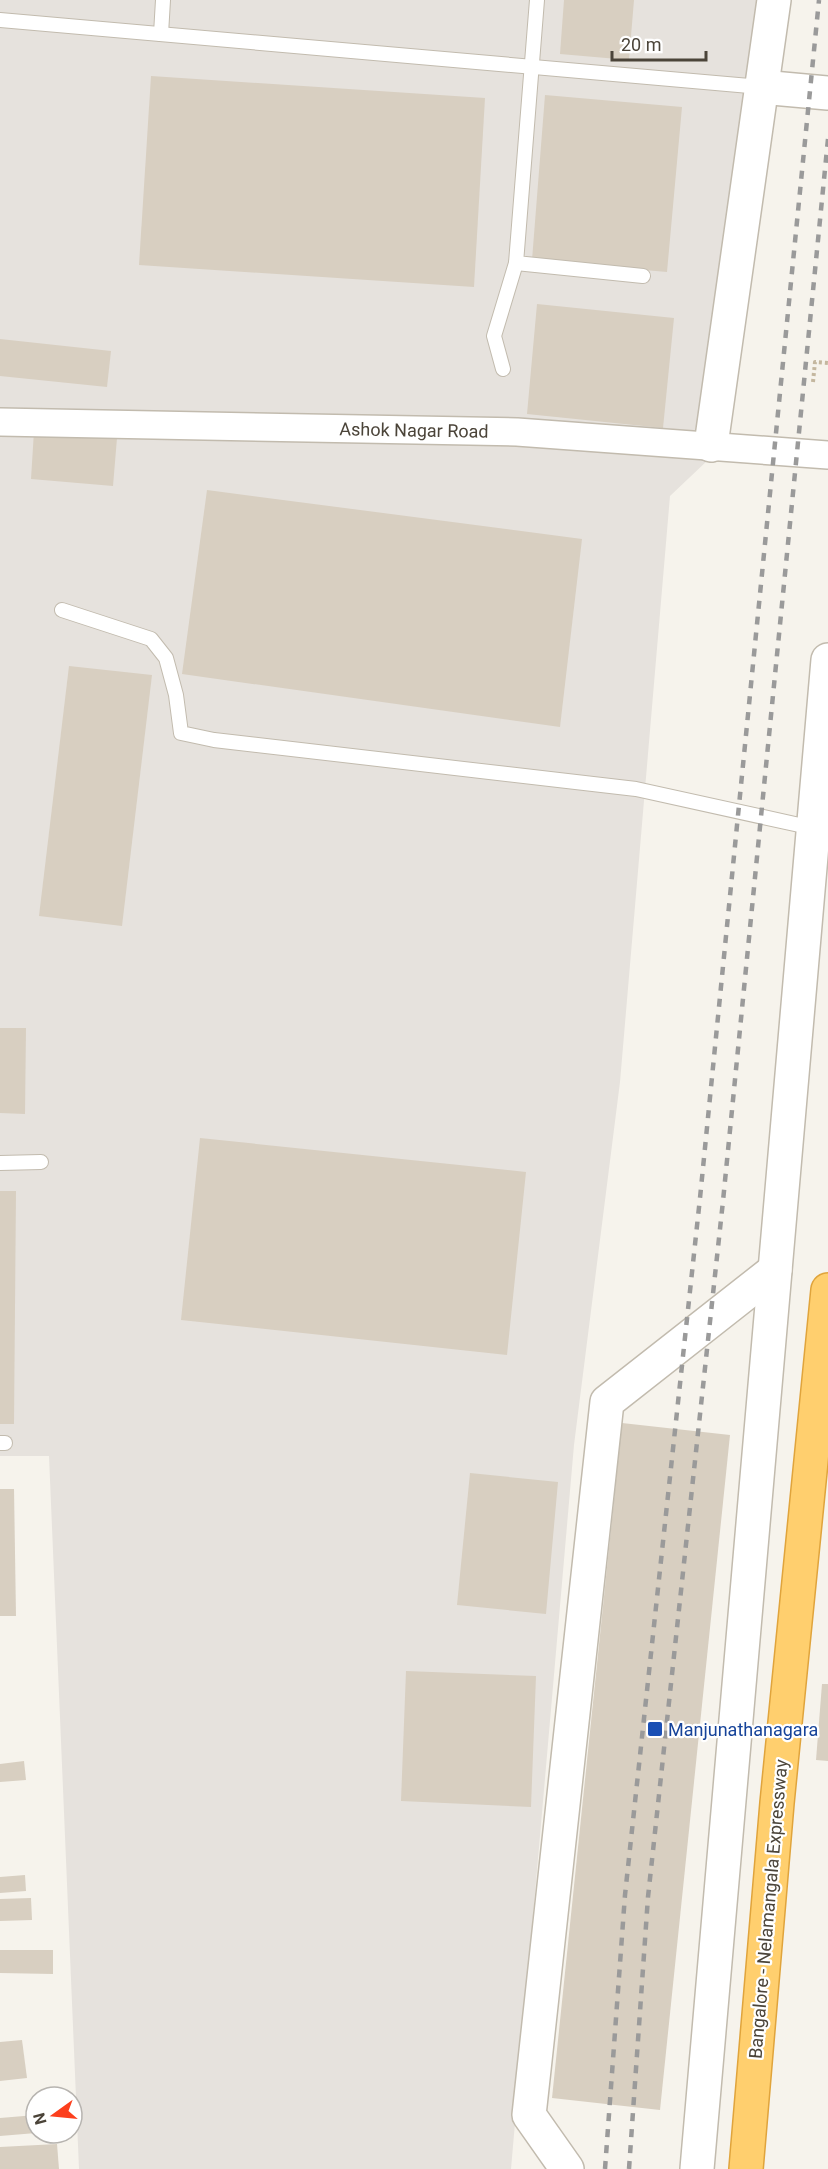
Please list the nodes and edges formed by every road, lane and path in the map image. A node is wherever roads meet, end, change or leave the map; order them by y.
1 (163, 0) edge
2 (537, 0) edge
3 (774, 0) edge
4 (0, 20) edge
5 (160, 34) junction
6 (533, 66) junction
7 (761, 87) junction
8 (828, 93) edge
9 (516, 263) junction
10 (643, 276) dead end
11 (828, 363) edge
12 (503, 369) dead end
13 (813, 382) dead end
14 (0, 422) edge
15 (711, 445) junction
16 (828, 455) edge
17 (62, 610) dead end
18 (828, 660) edge
19 (813, 828) junction
20 (0, 1162) edge
21 (41, 1162) dead end
22 (775, 1270) junction
23 (828, 1290) edge
24 (567, 2169) edge
25 (697, 2169) edge
26 (746, 2169) edge

1 - 5 lane
2 - 6 lane
3 - 7 street
4 - 5 lane
5 - 6 lane
6 - 7 lane
6 - 9 lane
7 - 8 street
7 - 15 street
9 - 10 lane
9 - 12 lane
11 - 13 path
14 - 15 street, Ashok Nagar Road
15 - 16 street, Ashok Nagar Road
17 - 19 lane
18 - 19 street
19 - 22 street
20 - 21 lane
22 - 24 street
22 - 25 street
23 - 26 highway, Bangalore - Nelamangala Expressway

